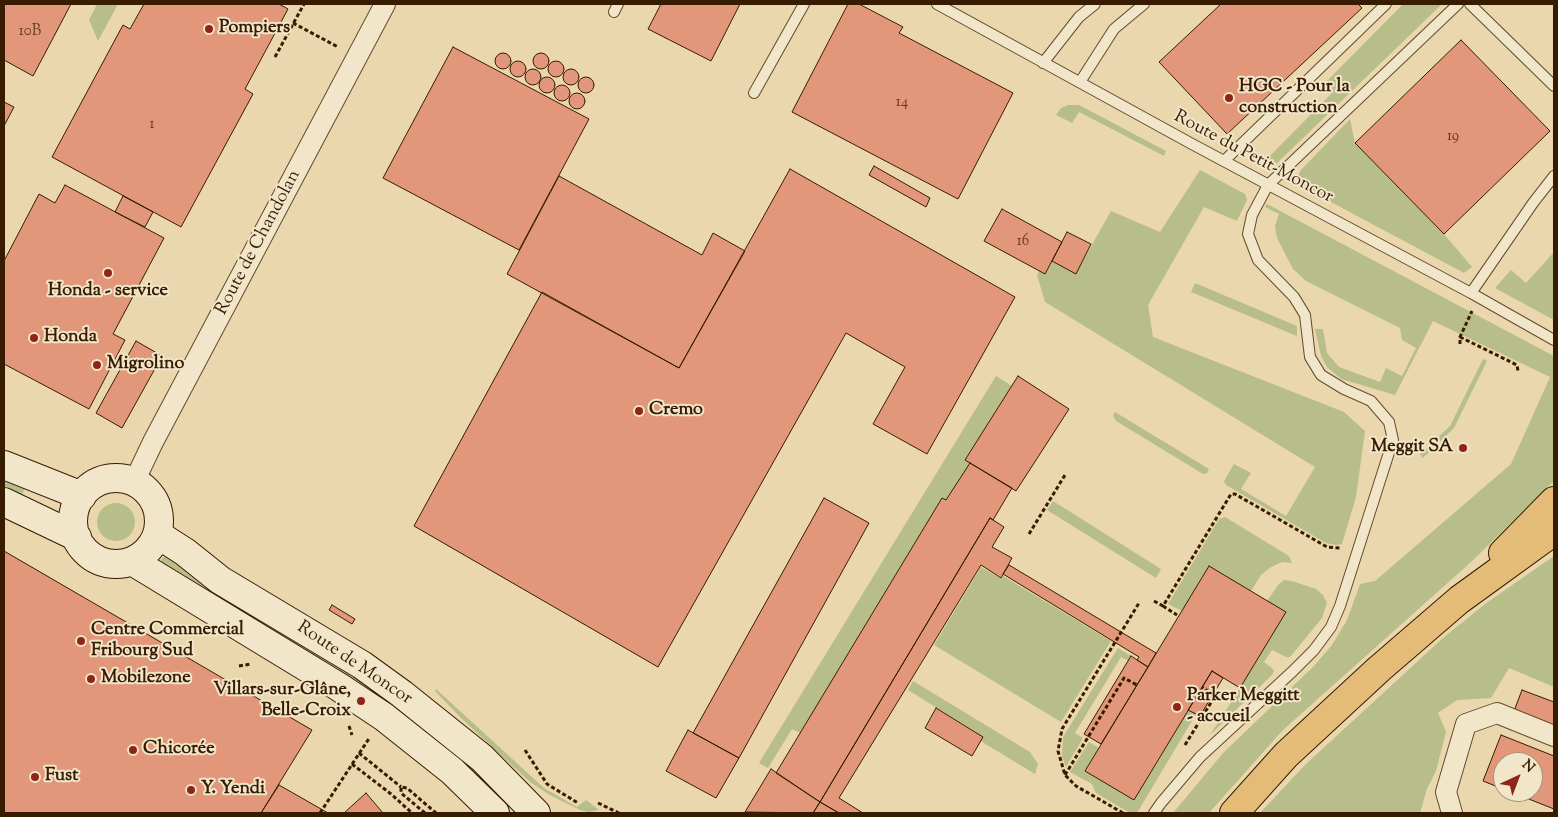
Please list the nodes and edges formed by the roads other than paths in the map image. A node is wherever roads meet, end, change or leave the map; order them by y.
1 (385, 4) edge
2 (804, 4) edge
3 (937, 4) edge
4 (1094, 4) edge
5 (1144, 4) edge
6 (1386, 4) edge
7 (1458, 4) edge
8 (1470, 4) edge
9 (1043, 63) junction
10 (1080, 82) junction
11 (1554, 86) edge
12 (754, 93) dead end
13 (1224, 161) junction
14 (1554, 176) edge
15 (1268, 185) junction
16 (1471, 293) junction
17 (1554, 340) edge
18 (4, 465) edge
19 (134, 482) junction
20 (82, 496) junction
21 (1554, 501) edge
22 (4, 502) edge
23 (1554, 531) edge
24 (157, 534) junction
25 (77, 537) junction
26 (132, 561) junction
27 (1459, 600) junction
28 (1554, 736) edge
29 (495, 813) edge
30 (536, 813) edge
31 (1154, 813) edge
32 (1234, 813) edge
33 (1452, 813) edge

1 - 19 street, Route de Chandolan
2 - 12 lane
3 - 9 lane, Route du Petit-Moncor
4 - 9 lane
5 - 10 lane
6 - 13 lane
7 - 15 lane
8 - 11 lane
9 - 10 lane, Route du Petit-Moncor
10 - 13 lane, Route du Petit-Moncor
13 - 15 lane, Route du Petit-Moncor
14 - 16 lane
15 - 16 lane, Route du Petit-Moncor
15 - 31 lane
16 - 17 lane, Route du Petit-Moncor
18 - 20 main road
19 - 20 main road
19 - 24 main road
20 - 25 main road
21 - 27 highway
22 - 25 main road
23 - 27 highway
24 - 26 main road
24 - 30 main road, Route de Moncor
25 - 26 main road
26 - 29 main road, Route de Moncor
27 - 32 highway
28 - 33 street

